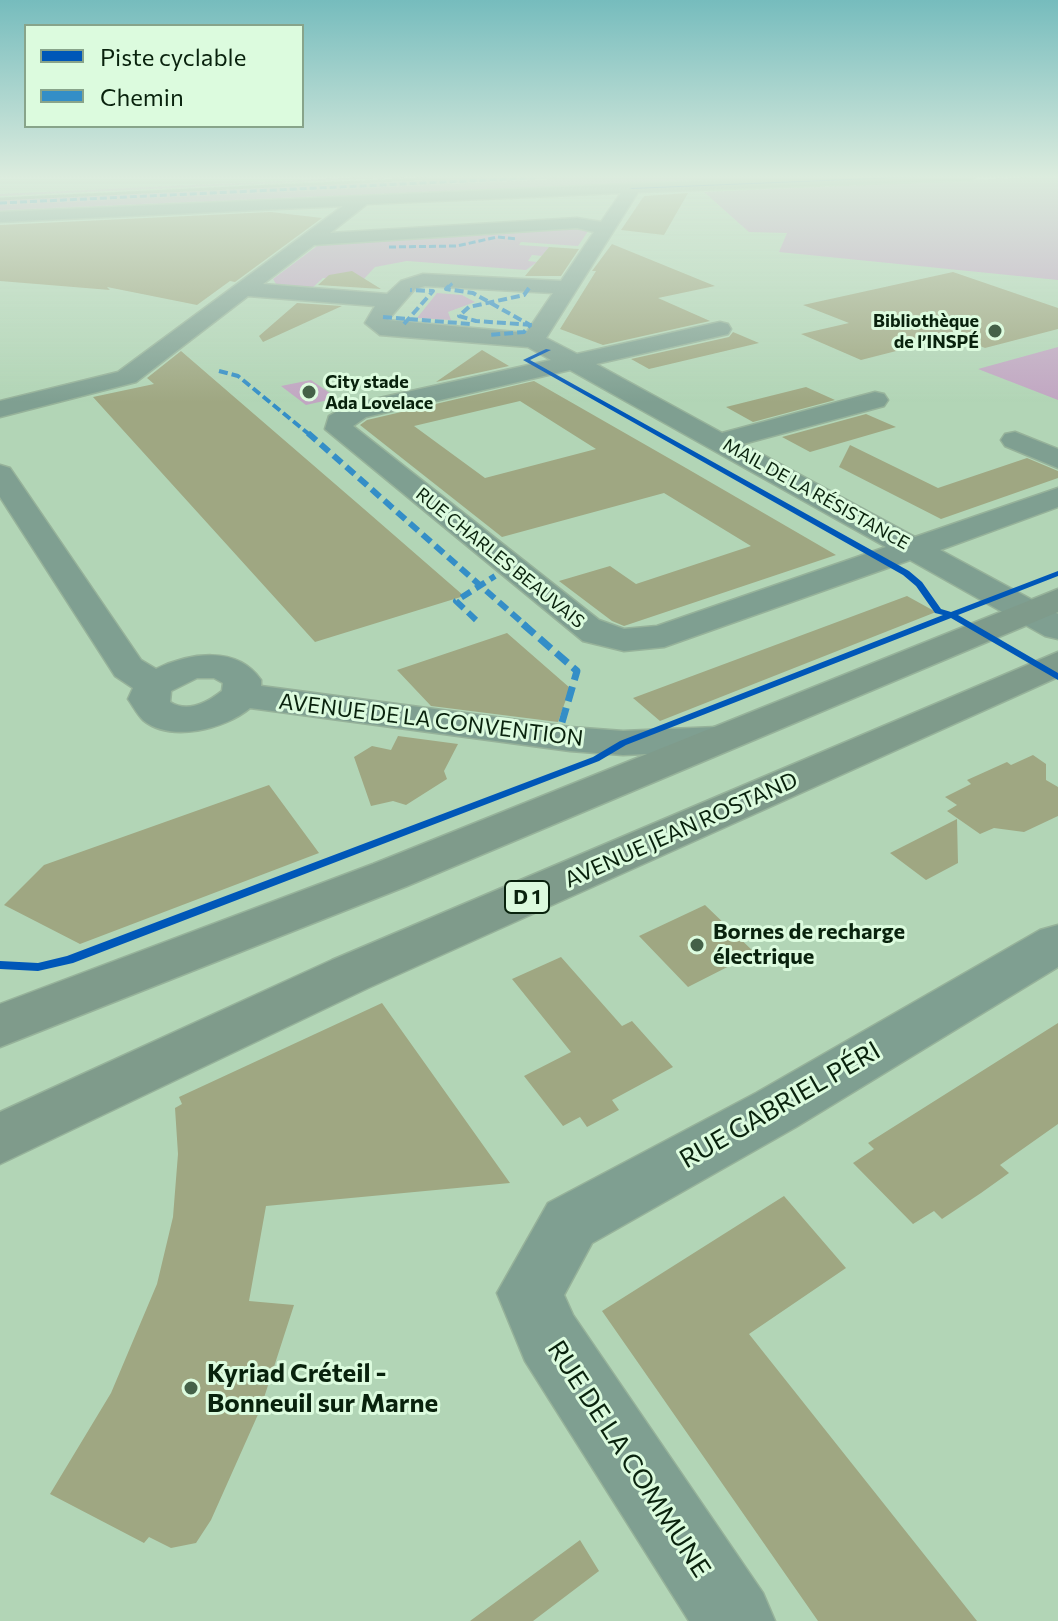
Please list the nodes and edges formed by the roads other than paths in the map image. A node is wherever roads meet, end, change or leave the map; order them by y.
1 (294, 251) edge
2 (593, 251) edge
3 (529, 288) dead end
4 (568, 288) junction
5 (242, 289) junction
6 (493, 302) junction
7 (399, 311) junction
8 (530, 329) junction
9 (720, 329) dead end
10 (573, 363) junction
11 (875, 400) dead end
12 (0, 409) edge
13 (1015, 440) dead end
14 (719, 442) junction
15 (1058, 459) edge
16 (0, 474) edge
17 (1058, 497) edge
18 (911, 547) junction
19 (1049, 613) edge
20 (1058, 663) edge
21 (154, 684) junction
22 (241, 695) junction
23 (717, 739) junction
24 (1058, 943) edge
25 (8, 1018) edge
26 (0, 1139) edge
27 (530, 1293) joint
28 (735, 1621) edge

1 - 5 street
2 - 4 street
3 - 6 street
4 - 7 street
4 - 8 street
5 - 7 street
5 - 12 street
6 - 7 street, MAIL DE LA RÉSISTANCE
6 - 8 street, MAIL DE LA RÉSISTANCE
6 - 8 street
7 - 8 street
7 - 8 street
8 - 10 street, MAIL DE LA RÉSISTANCE
9 - 10 street
10 - 14 street, MAIL DE LA RÉSISTANCE
10 - 18 street, RUE CHARLES BEAUVAIS
11 - 14 street
13 - 15 street
14 - 18 street, MAIL DE LA RÉSISTANCE
16 - 21 street
17 - 18 street
18 - 19 street, MAIL DE LA RÉSISTANCE
19 - 23 main road
20 - 26 main road, AVENUE JEAN ROSTAND / D 1
21 - 22 street
21 - 22 street
22 - 23 street, AVENUE DE LA CONVENTION
23 - 25 main road
24 - 27 street, RUE GABRIEL PÉRI
27 - 28 street, RUE DE LA COMMUNE

